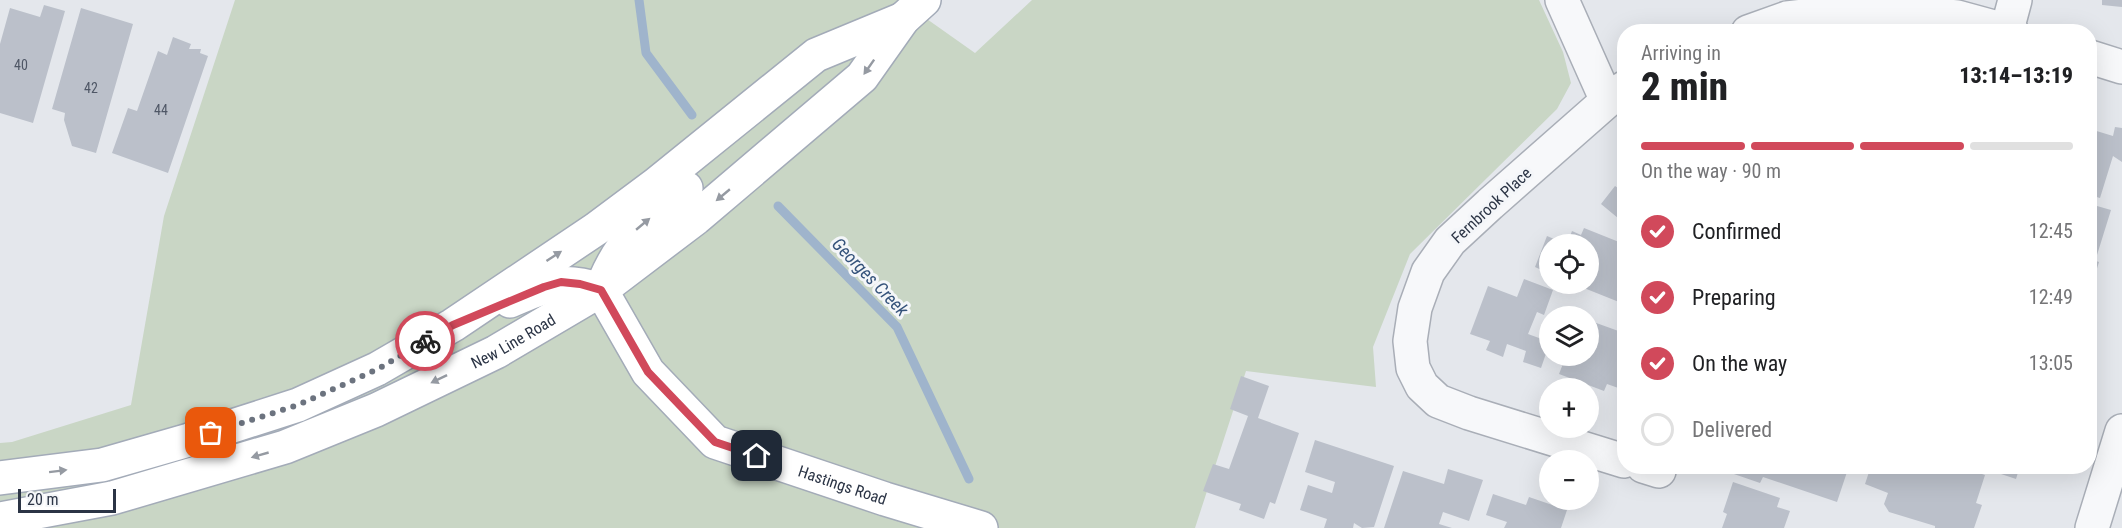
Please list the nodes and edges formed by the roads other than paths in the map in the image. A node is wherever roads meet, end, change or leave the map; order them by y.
1 (1562, 0) edge
2 (913, 10) edge
3 (2011, 20) edge
4 (1770, 24) edge
5 (837, 47) junction
6 (2097, 59) edge
7 (2122, 67) edge
8 (1616, 94) edge
9 (601, 290) junction
10 (453, 325) junction
11 (2122, 430) edge
12 (1617, 459) edge
13 (0, 478) edge
14 (0, 519) edge
15 (981, 528) edge
16 (2092, 528) edge

1 - 8 street
2 - 5 main road, New Line Road
2 -> 9 main road, New Line Road
3 - 4 street
9 -> 5 main road
10 -> 5 main road, New Line Road
6 - 7 street
8 - 12 street, Fernbrook Place
9 - 10 main road
9 -> 14 main road, New Line Road
9 - 15 main road, Hastings Road
13 -> 10 main road, New Line Road
11 - 16 street

